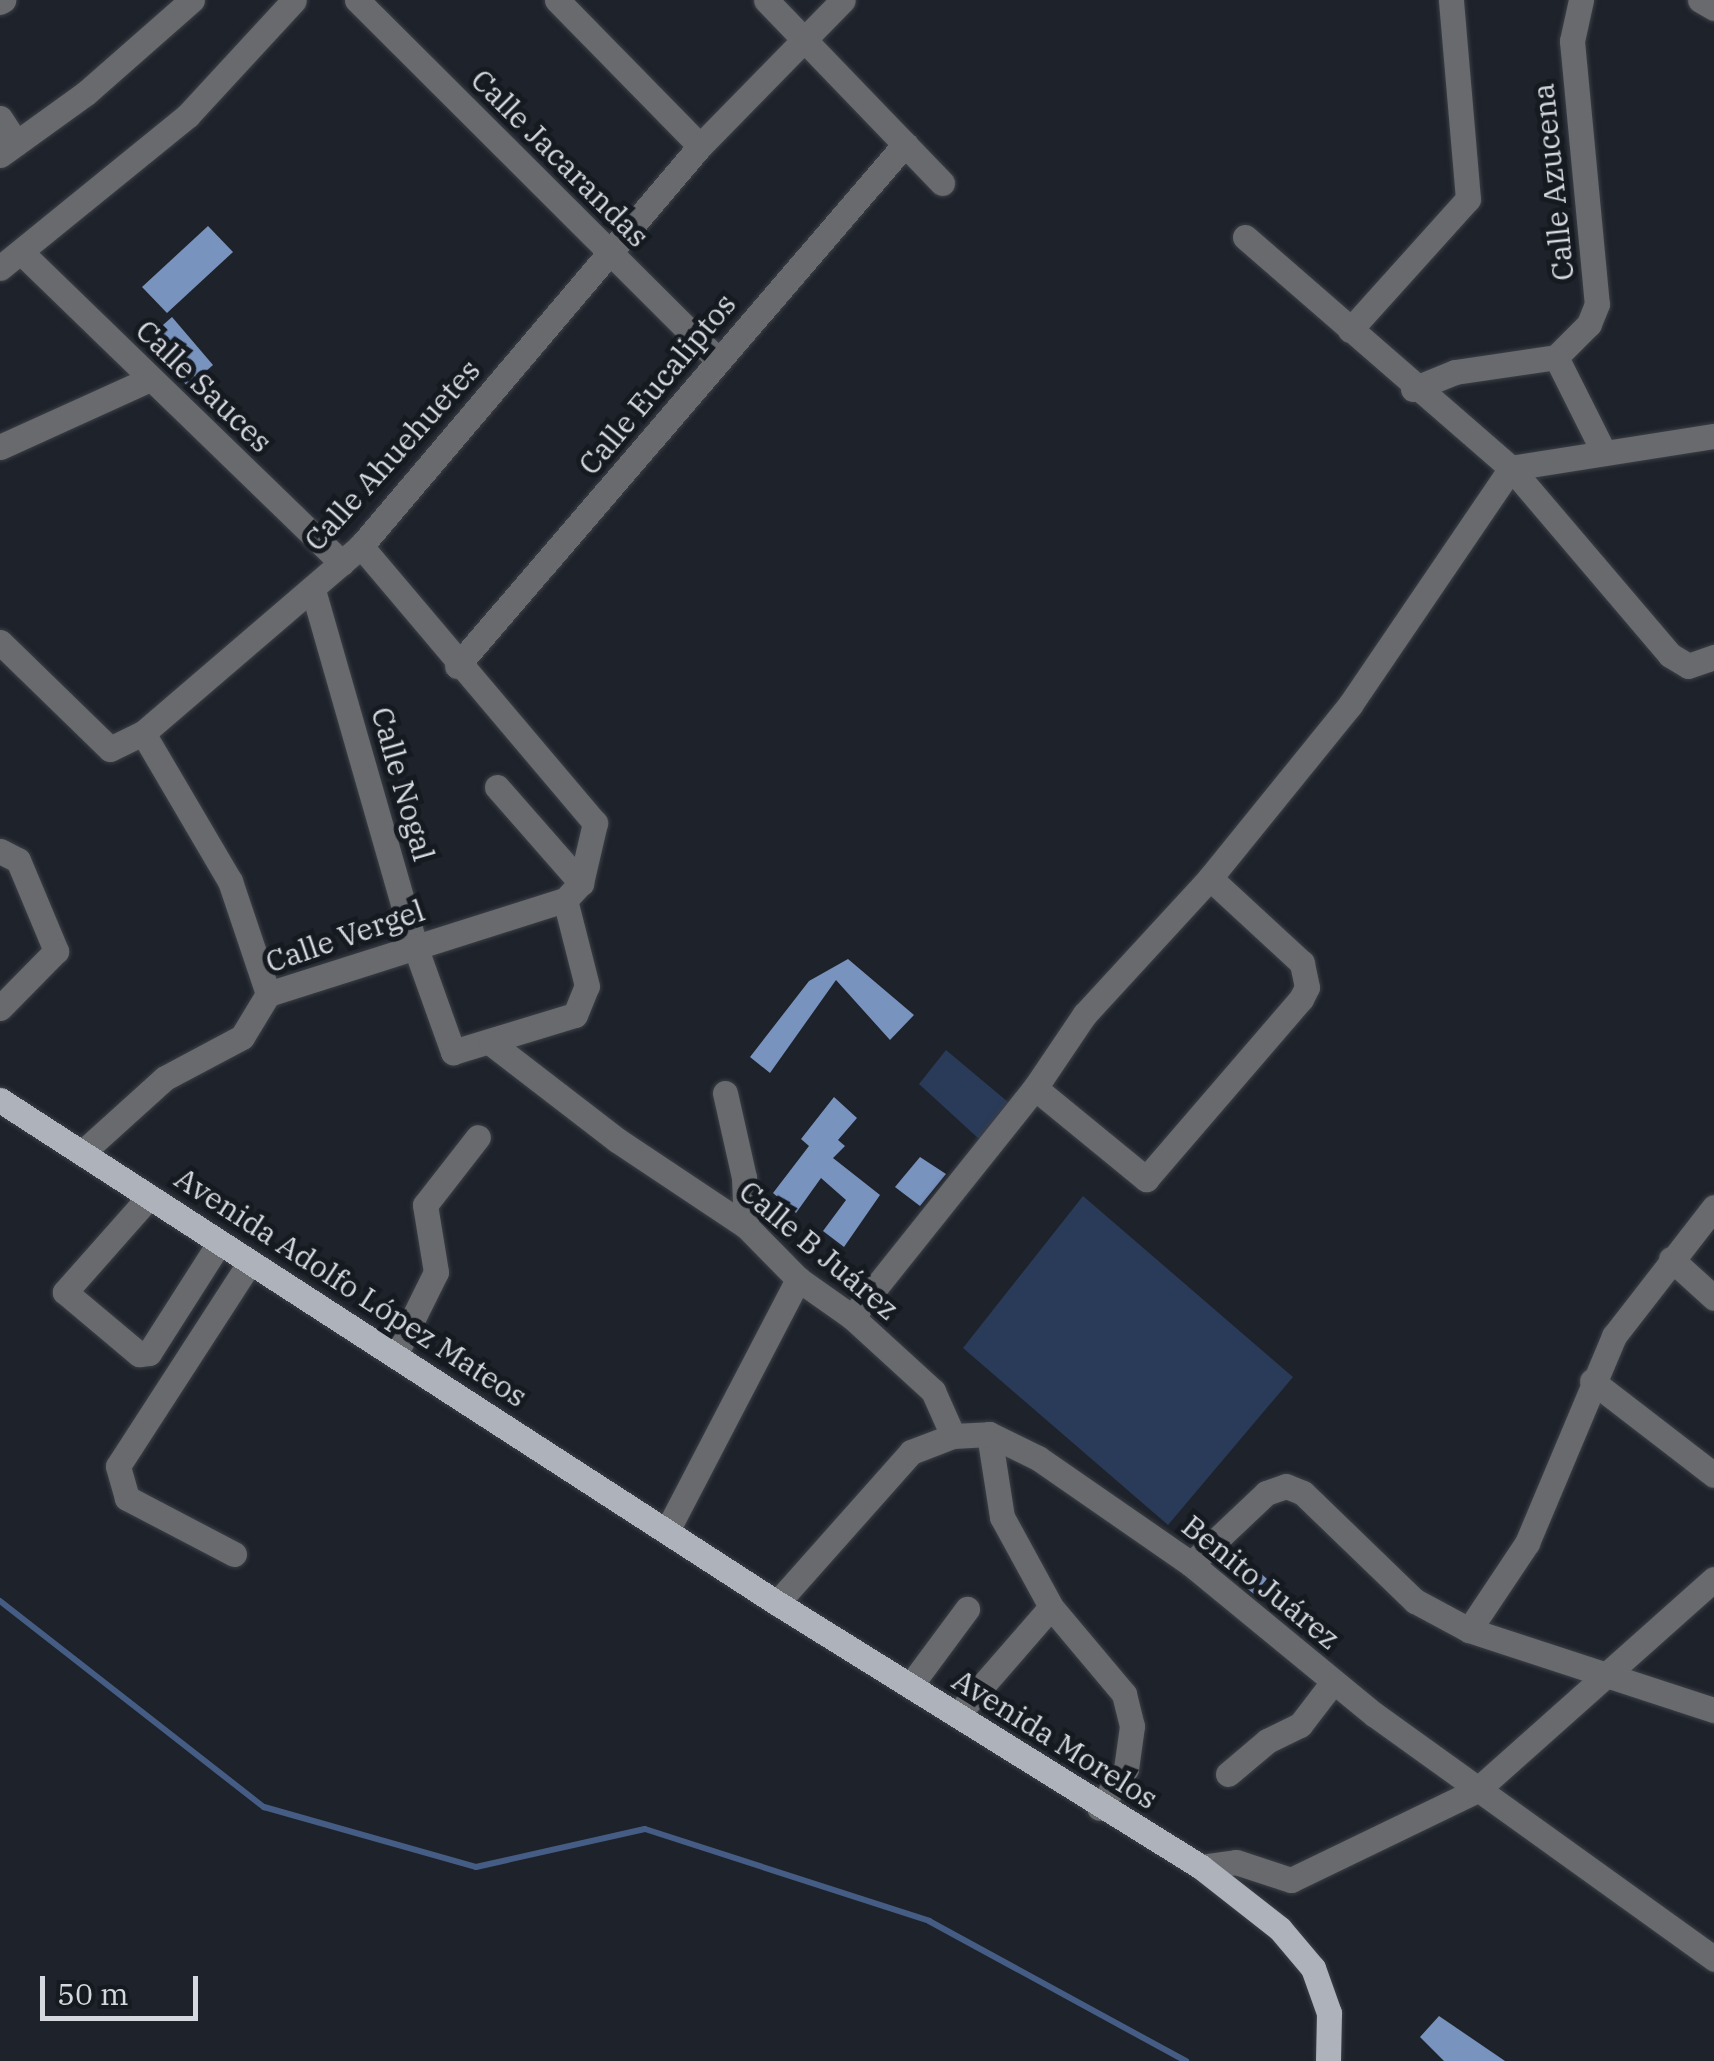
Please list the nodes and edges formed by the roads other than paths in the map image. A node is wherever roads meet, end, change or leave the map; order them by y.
1 (192, 0) edge
2 (294, 0) edge
3 (358, 0) edge
4 (557, 0) edge
5 (766, 0) edge
6 (842, 0) edge
7 (1451, 0) edge
8 (1581, 0) edge
9 (1700, 0) edge
10 (1714, 8) edge
11 (806, 41) junction
12 (0, 118) edge
13 (906, 144) junction
14 (700, 146) junction
15 (8, 149) edge
16 (942, 182) dead end
17 (1245, 237) dead end
18 (23, 254) junction
19 (609, 255) junction
20 (0, 268) edge
21 (1350, 330) junction
22 (1556, 357) junction
23 (718, 360) junction
24 (150, 380) junction
25 (1413, 389) junction
26 (1714, 436) edge
27 (0, 447) edge
28 (1604, 453) junction
29 (1511, 468) junction
30 (351, 555) junction
31 (313, 590) junction
32 (0, 642) edge
33 (1714, 657) edge
34 (457, 666) junction
35 (143, 733) junction
36 (498, 786) dead end
37 (0, 851) edge
38 (1210, 878) junction
39 (573, 891) junction
40 (415, 946) junction
41 (268, 994) junction
42 (0, 1008) edge
43 (491, 1043) junction
44 (1035, 1088) junction
45 (725, 1094) dead end
46 (1, 1101) edge
47 (478, 1137) dead end
48 (83, 1152) junction
49 (149, 1196) junction
50 (1714, 1206) edge
51 (746, 1226) junction
52 (219, 1243) junction
53 (1672, 1259) junction
54 (250, 1262) junction
55 (798, 1279) junction
56 (1714, 1298) edge
57 (852, 1316) junction
58 (396, 1353) junction
59 (1592, 1380) junction
60 (989, 1434) junction
61 (953, 1436) junction
62 (1714, 1475) edge
63 (668, 1530) junction
64 (234, 1554) dead end
65 (1191, 1564) junction
66 (1714, 1579) edge
67 (777, 1604) junction
68 (1050, 1608) junction
69 (967, 1610) dead end
70 (1468, 1630) junction
71 (1606, 1672) junction
72 (1334, 1682) junction
73 (910, 1686) junction
74 (1714, 1710) edge
75 (957, 1715) junction
76 (1228, 1774) dead end
77 (1477, 1790) junction
78 (1099, 1808) junction
79 (1201, 1867) junction
80 (1714, 1960) edge
81 (1328, 2061) edge

1 - 15 street
2 - 18 street
3 - 19 street, Calle Jacarandas
4 - 14 street
5 - 11 street
6 - 11 street, Calle Ahuehuetes
7 - 21 street
8 - 22 street, Calle Azucena
9 - 10 street
11 - 13 street
11 - 14 street, Calle Ahuehuetes
12 - 15 street
13 - 16 street
13 - 23 street, Calle Eucaliptos
14 - 19 street, Calle Ahuehuetes
17 - 21 street
18 - 20 street
18 - 24 street, Calle Sauces
19 - 23 street, Calle Jacarandas
19 - 30 street, Calle Ahuehuetes
21 - 25 street
22 - 25 street
22 - 28 street
23 - 34 street, Calle Eucaliptos
24 - 27 street
24 - 30 street, Calle Sauces
25 - 29 street
26 - 28 street
28 - 29 street
29 - 33 street
29 - 38 street
30 - 31 street, Calle Ahuehuetes
30 - 34 street, Calle Sauces
31 - 35 street, Calle Ahuehuetes
31 - 40 street, Calle Nogal
32 - 35 street, Calle Ahuehuetes
34 - 39 street, Calle Sauces
35 - 41 street
36 - 39 street
37 - 42 street
38 - 44 street
38 - 44 street
39 - 40 street, Calle Vergel
39 - 43 street
40 - 41 street, Calle Vergel
40 - 43 street, Calle Nogal
41 - 48 street, Calle Vergel
43 - 51 street, Calle B Juárez
44 - 57 street
45 - 51 street
46 - 48 main road, Avenida Adolfo López Mateos
47 - 58 street
48 - 49 main road, Avenida Adolfo López Mateos
49 - 52 main road, Avenida Adolfo López Mateos
49 - 52 street
50 - 53 street
51 - 55 street, Calle B Juárez
52 - 54 main road, Avenida Adolfo López Mateos
53 - 56 street
53 - 59 street
54 - 58 main road, Avenida Adolfo López Mateos
54 - 64 street
55 - 57 street, Calle B Juárez
55 - 63 street
57 - 61 street, Calle B Juárez
58 - 63 main road, Avenida Adolfo López Mateos
59 - 62 street
59 - 70 street
60 - 61 street, Benito Juárez
60 - 65 street, Benito Juárez
60 - 68 street
61 - 67 street, Benito Juárez
63 - 67 main road, Avenida Morelos
65 - 70 street
65 - 72 street, Benito Juárez
66 - 71 street
67 - 73 main road, Avenida Morelos
68 - 75 street
68 - 78 street
69 - 73 street
70 - 71 street
71 - 74 street
71 - 77 street
72 - 76 street
72 - 77 street, Benito Juárez
73 - 75 main road, Avenida Morelos
75 - 78 main road, Avenida Morelos
77 - 79 street
77 - 80 street, Benito Juárez
78 - 79 main road, Avenida Morelos
79 - 81 main road, Avenida Morelos

